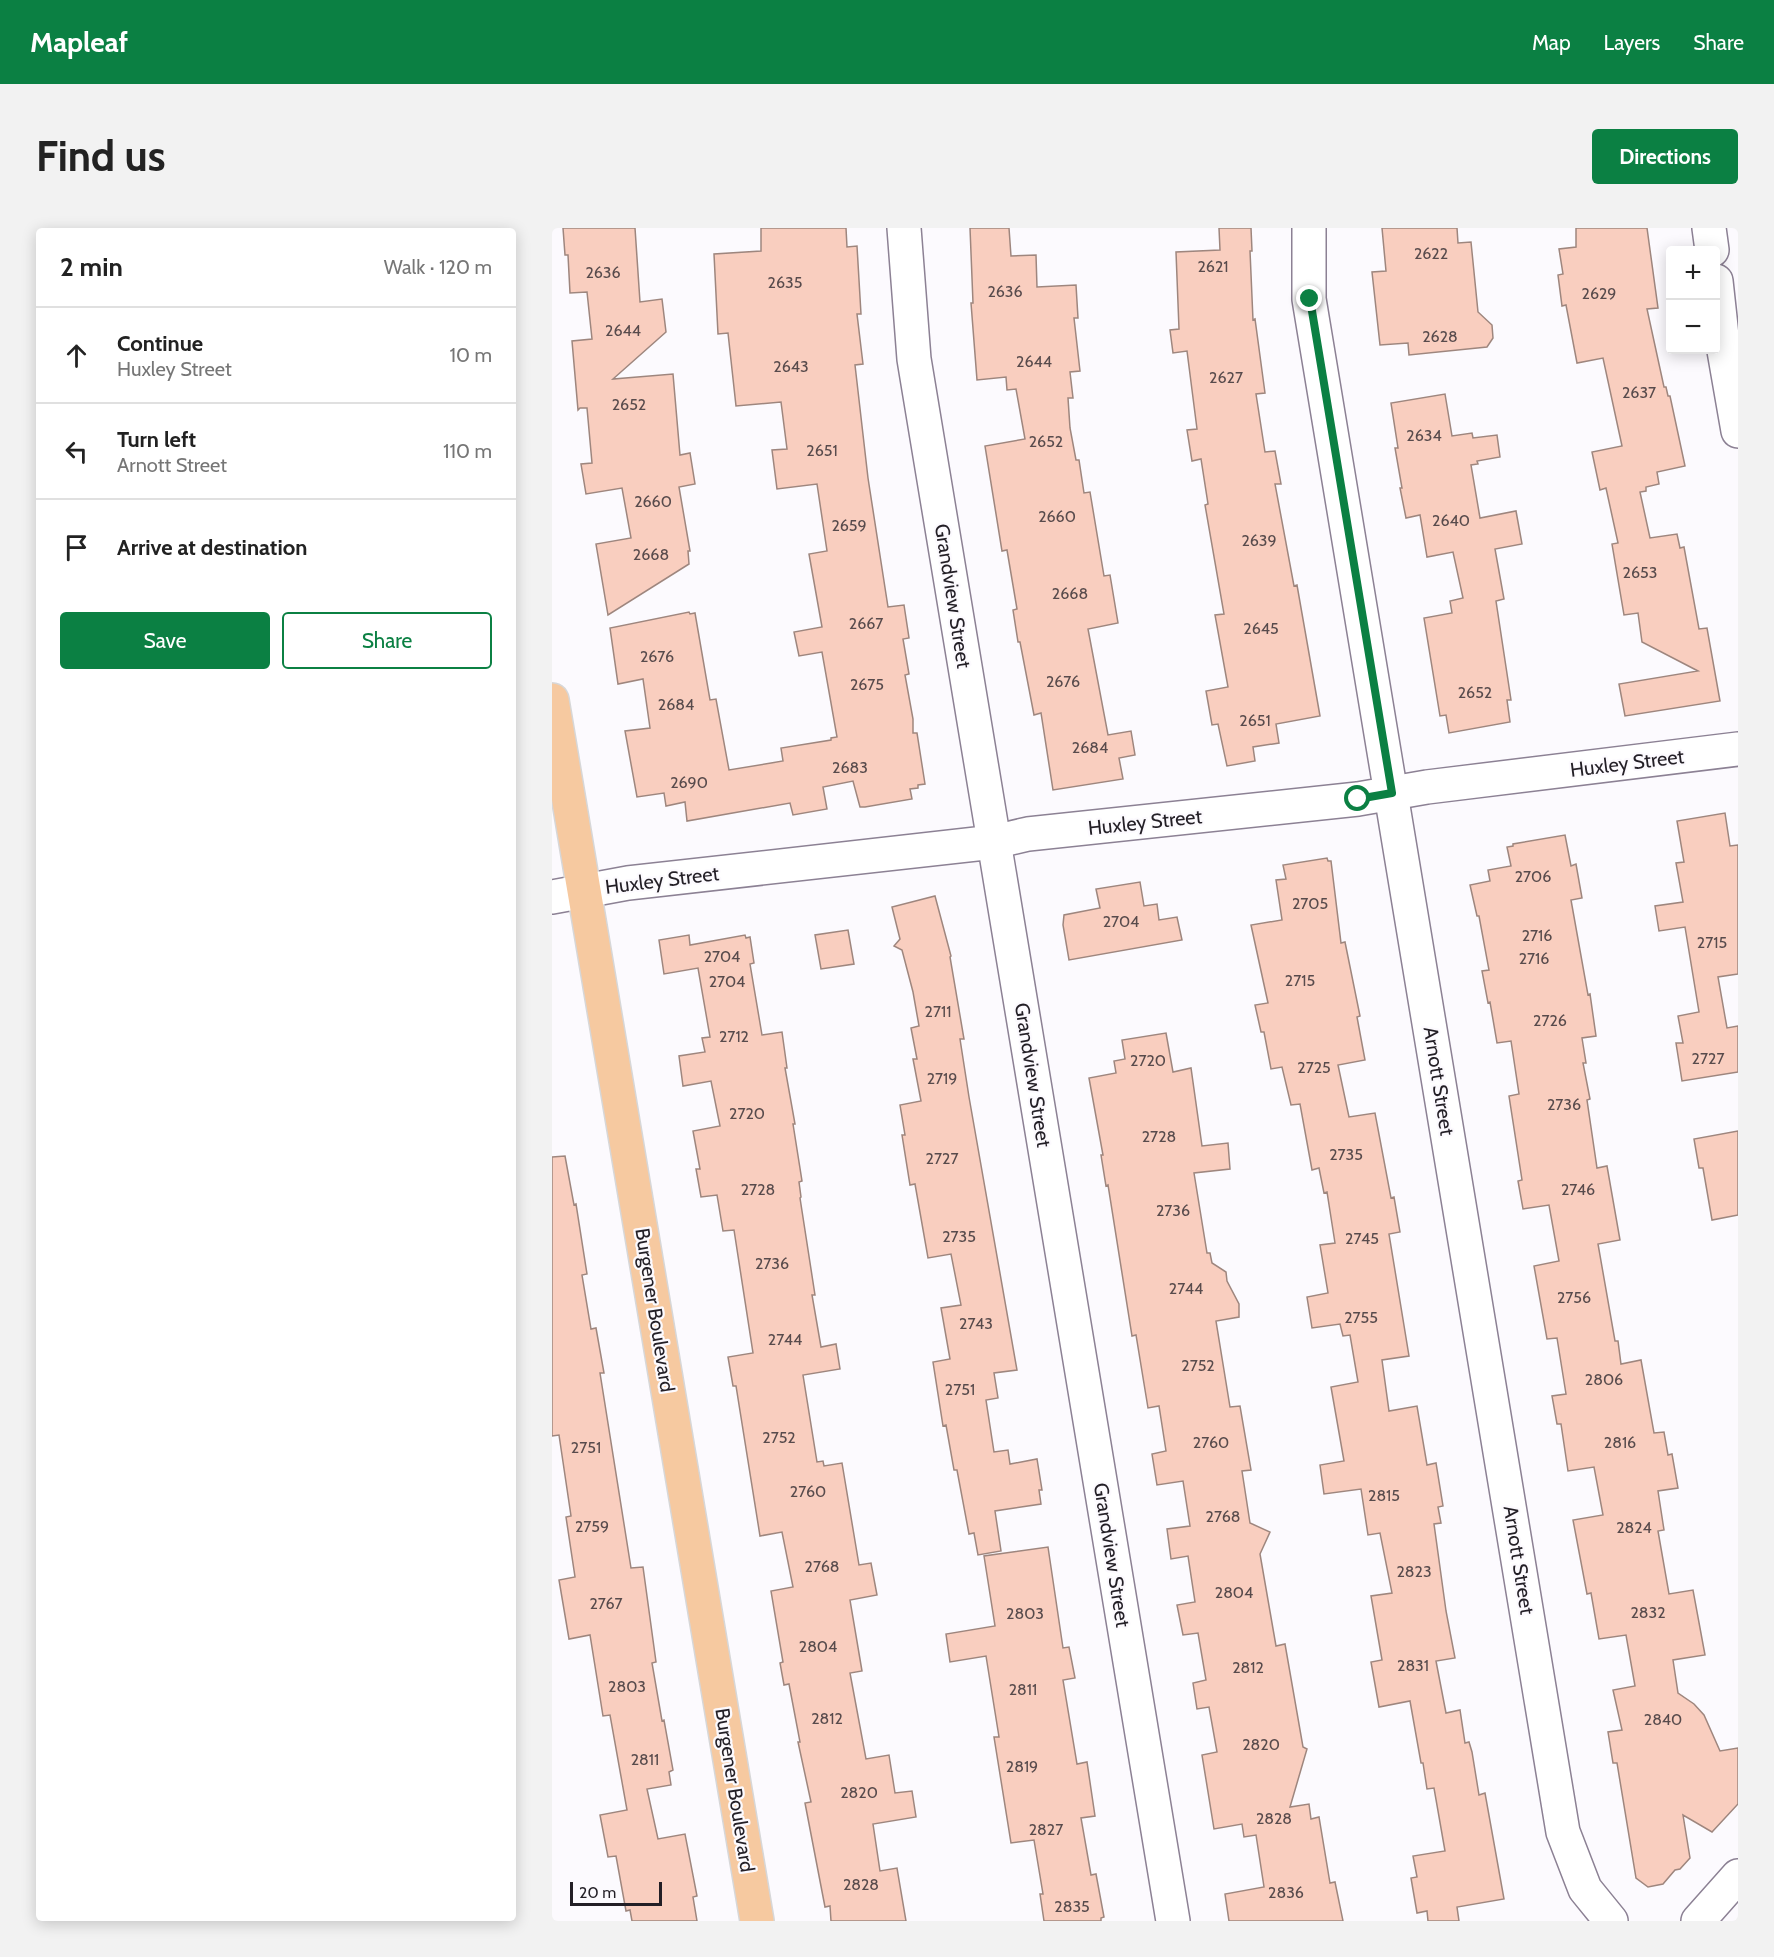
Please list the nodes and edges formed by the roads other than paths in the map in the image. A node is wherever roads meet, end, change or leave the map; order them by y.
1 (904, 228) edge
2 (1309, 228) edge
3 (1709, 228) edge
4 (1711, 246) edge
5 (1718, 300) edge
6 (1738, 431) edge
7 (552, 700) edge
8 (1738, 749) edge
9 (1392, 793) junction
10 (994, 842) junction
11 (585, 890) junction
12 (552, 897) edge
13 (1738, 1876) edge
14 (757, 1921) edge
15 (1173, 1921) edge
16 (1611, 1921) edge
17 (1698, 1921) edge

1 - 10 street, Grandview Street
2 - 9 street, Arnott Street
3 - 4 street
5 - 6 street
7 - 11 main road, Burgener Boulevard
8 - 9 street, Huxley Street
9 - 10 street, Huxley Street
9 - 16 street, Arnott Street
10 - 11 street, Huxley Street
10 - 15 street, Grandview Street
11 - 12 street, Huxley Street
11 - 14 main road, Burgener Boulevard
13 - 17 street

